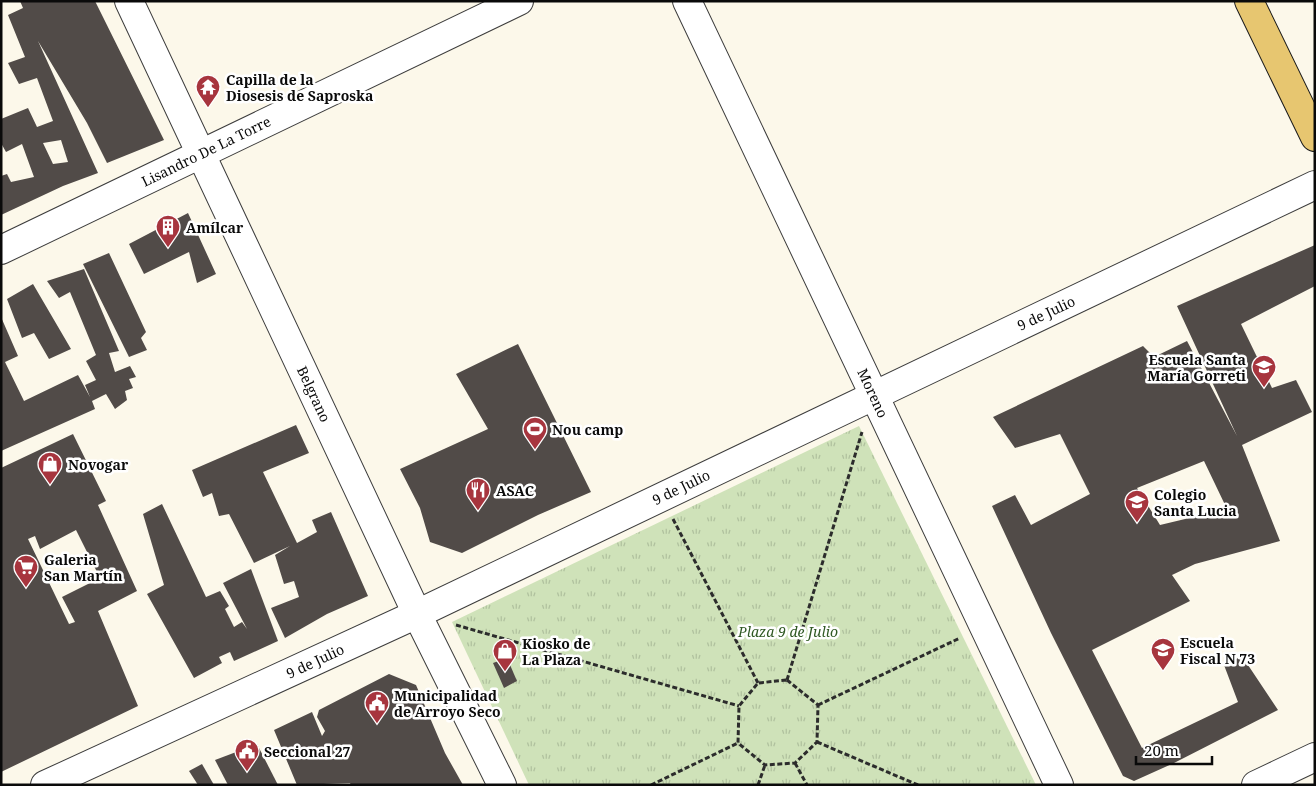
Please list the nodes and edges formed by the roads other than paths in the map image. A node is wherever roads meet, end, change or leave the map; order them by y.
1 (129, 1) edge
2 (519, 1) edge
3 (687, 1) edge
4 (1249, 1) edge
5 (1315, 137) edge
6 (201, 153) junction
7 (1315, 185) edge
8 (1, 250) edge
9 (874, 394) junction
10 (417, 614) junction
11 (1315, 757) edge
12 (45, 785) edge
13 (502, 785) edge
14 (1059, 785) edge
15 (1256, 785) edge

1 - 6 street, Belgrano
2 - 6 street, Lisandro De La Torre
3 - 9 street, Moreno
4 - 5 main road
6 - 8 street, Lisandro De La Torre
6 - 10 street, Belgrano
7 - 9 street, 9 de Julio
9 - 10 street, 9 de Julio
9 - 14 street, Moreno
10 - 12 street, 9 de Julio
10 - 13 street, Belgrano
11 - 15 street

